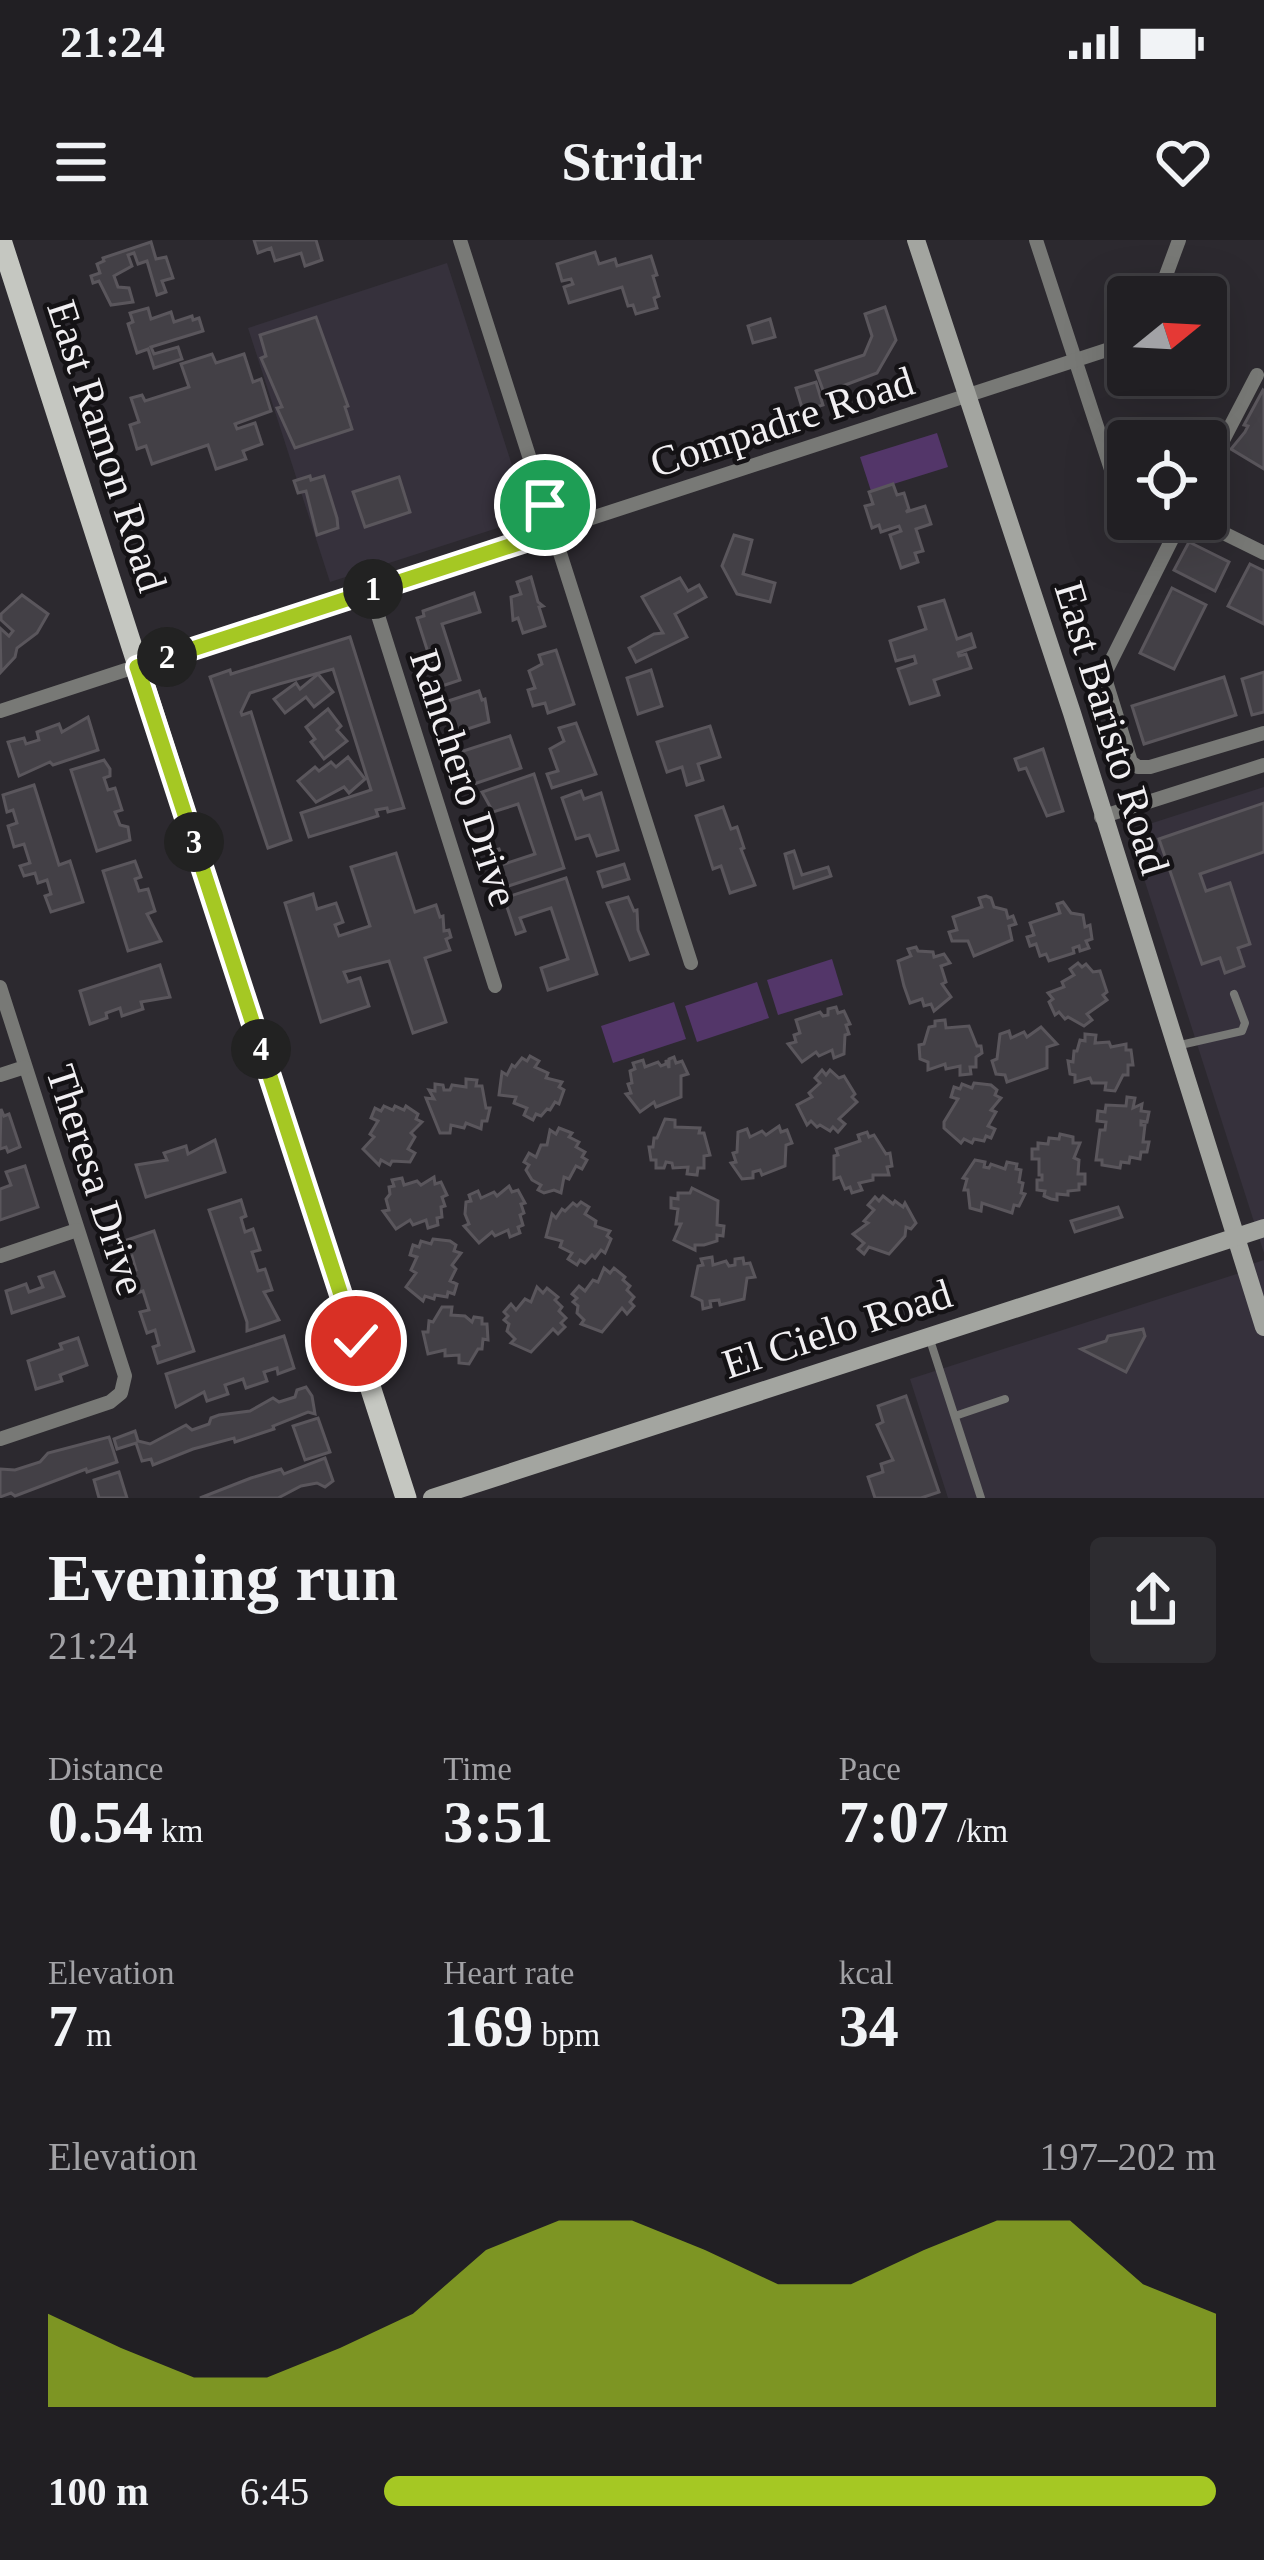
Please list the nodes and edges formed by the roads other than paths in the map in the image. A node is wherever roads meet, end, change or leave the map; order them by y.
1 (1, 240) edge
2 (460, 240) edge
3 (916, 240) edge
4 (1036, 240) edge
5 (1179, 240) edge
6 (1166, 276) edge
7 (1107, 350) edge
8 (1077, 361) junction
9 (1257, 375) dead end
10 (968, 395) junction
11 (1227, 433) edge
12 (1107, 456) edge
13 (553, 532) junction
14 (1227, 534) edge
15 (1172, 540) edge
16 (1264, 553) edge
17 (370, 590) junction
18 (137, 667) junction
19 (0, 711) edge
20 (1264, 733) edge
21 (1264, 764) edge
22 (1101, 817) junction
23 (691, 963) dead end
24 (495, 986) dead end
25 (0, 987) edge
26 (1234, 994) dead end
27 (1175, 1046) junction
28 (26, 1067) junction
29 (0, 1075) edge
30 (1264, 1228) edge
31 (77, 1230) junction
32 (1236, 1237) junction
33 (0, 1256) edge
34 (1264, 1327) edge
35 (929, 1336) junction
36 (1006, 1399) dead end
37 (955, 1416) junction
38 (0, 1439) edge
39 (406, 1498) edge
40 (432, 1498) edge
41 (981, 1498) edge

1 - 18 main road, East Ramon Road
2 - 13 street
3 - 10 street, East Baristo Road
4 - 8 street
5 - 6 street
7 - 8 street, Compadre Road
8 - 10 street, Compadre Road
8 - 12 street
9 - 11 street
10 - 13 street, Compadre Road
10 - 22 street, East Baristo Road
13 - 17 street, Compadre Road
13 - 23 street
14 - 16 street
15 - 20 street
17 - 18 street, Compadre Road
17 - 24 street, Ranchero Drive
18 - 19 street, Compadre Road
18 - 39 main road, East Ramon Road
21 - 22 street
22 - 27 street, East Baristo Road
25 - 28 street, Theresa Drive
26 - 27 lane
27 - 32 street, East Baristo Road
28 - 29 street
28 - 31 street, Theresa Drive
30 - 32 street, El Cielo Road
31 - 33 street
31 - 38 street, Theresa Drive
32 - 34 street, East Baristo Road
32 - 35 street, El Cielo Road
35 - 37 lane
35 - 40 street, El Cielo Road
36 - 37 lane
37 - 41 lane

